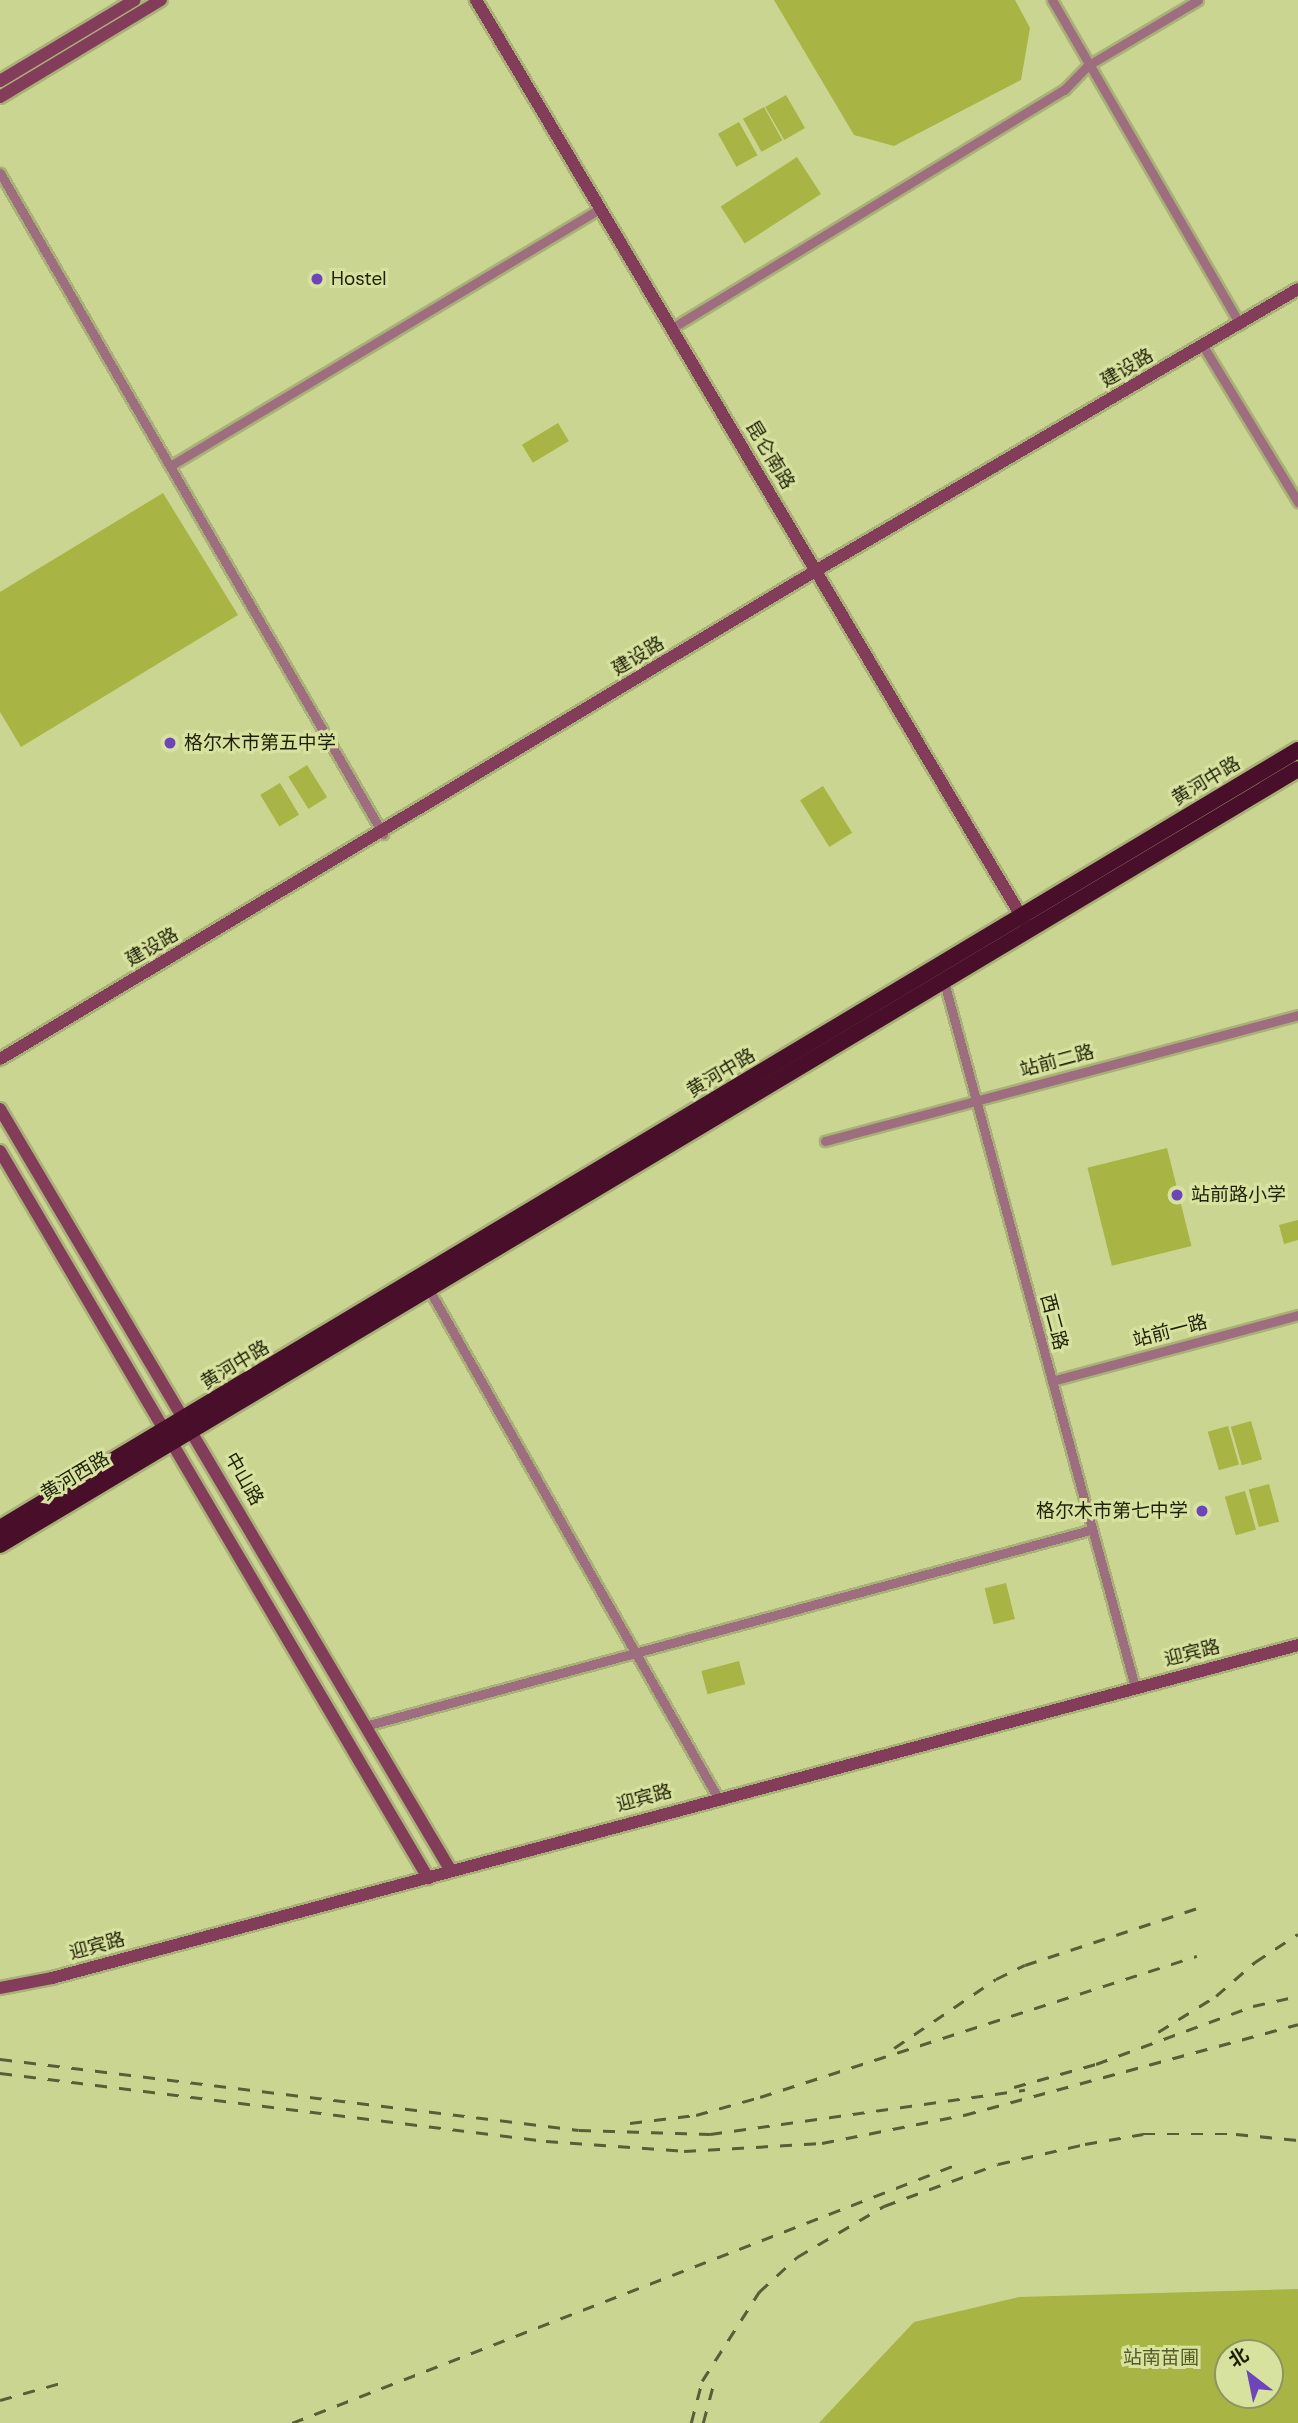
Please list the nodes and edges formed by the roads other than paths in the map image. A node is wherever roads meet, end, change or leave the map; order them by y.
1 (135, 0) edge
2 (161, 0) edge
3 (476, 0) edge
4 (1052, 0) edge
5 (1198, 0) edge
6 (1087, 66) junction
7 (0, 81) edge
8 (0, 97) edge
9 (0, 173) edge
10 (601, 208) junction
11 (1298, 289) edge
12 (1240, 324) junction
13 (672, 328) junction
14 (1203, 346) junction
15 (170, 466) junction
16 (1298, 502) edge
17 (817, 570) junction
18 (1298, 750) edge
19 (1298, 769) edge
20 (383, 834) junction
21 (1026, 923) junction
22 (941, 974) junction
23 (1298, 1015) edge
24 (0, 1059) edge
25 (978, 1100) junction
26 (0, 1110) edge
27 (825, 1141) dead end
28 (0, 1151) edge
29 (426, 1284) junction
30 (1298, 1315) edge
31 (1052, 1381) junction
32 (189, 1425) junction
33 (167, 1437) junction
34 (0, 1528) edge
35 (1090, 1530) junction
36 (0, 1545) edge
37 (1298, 1645) edge
38 (636, 1650) junction
39 (1135, 1687) junction
40 (365, 1726) junction
41 (718, 1798) junction
42 (451, 1871) junction
43 (428, 1878) junction
44 (0, 1988) edge

1 - 7 main road
2 - 8 main road
3 - 10 main road, 昆仑南路
4 - 6 street
5 - 6 street
6 - 12 street
6 - 13 street
9 - 15 street
10 - 13 main road, 昆仑南路
10 - 15 street
11 - 12 main road, 建设路
12 - 14 main road, 建设路
13 - 17 main road, 昆仑南路
14 - 16 street
14 - 17 main road, 建设路
15 - 20 street
17 - 20 main road, 建设路
17 - 21 main road, 昆仑南路
18 - 21 highway, 黄河中路
19 - 21 highway, 黄河中路
20 - 24 main road, 建设路
21 - 22 highway, 黄河中路
22 - 25 street, 西二路
22 - 29 highway, 黄河中路
23 - 25 street, 站前二路
25 - 27 street, 站前二路
25 - 31 street, 西二路
26 - 32 main road, 中山路
28 - 33 main road
29 - 32 highway, 黄河中路
29 - 38 street
30 - 31 street, 站前一路
31 - 35 street, 西二路
32 - 33 highway, 黄河中路
32 - 40 main road, 中山路
33 - 34 highway, 黄河西路
33 - 36 highway, 黄河西路
33 - 43 main road
35 - 38 street
35 - 39 street, 西二路
37 - 39 main road, 迎宾路
38 - 40 street
38 - 41 street
39 - 41 main road, 迎宾路
40 - 42 main road, 中山路
41 - 42 main road, 迎宾路
42 - 43 main road, 迎宾路
43 - 44 main road, 迎宾路

